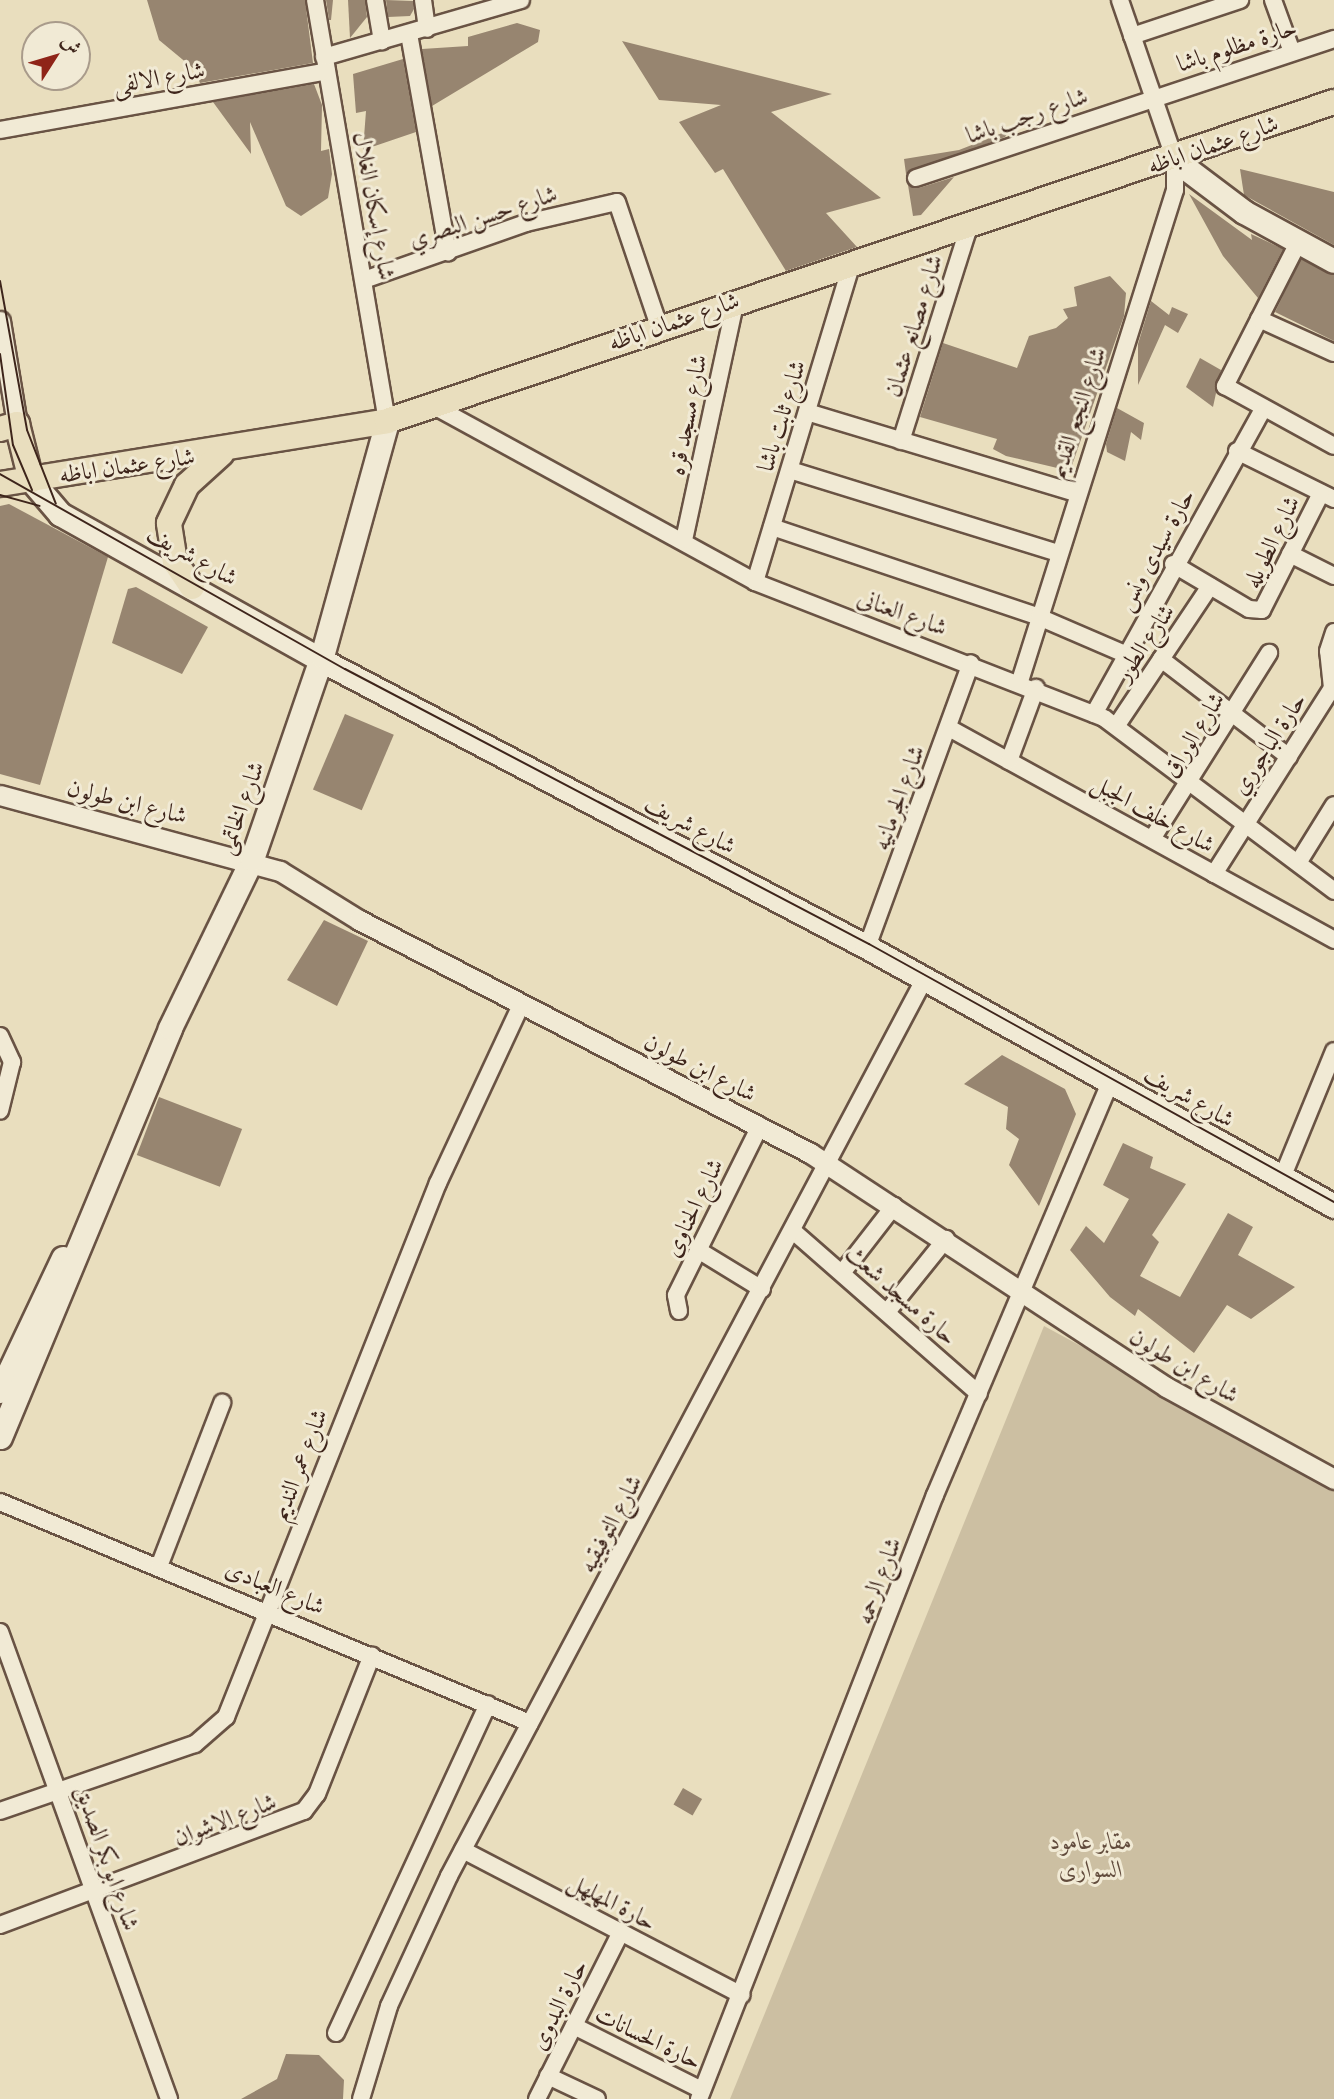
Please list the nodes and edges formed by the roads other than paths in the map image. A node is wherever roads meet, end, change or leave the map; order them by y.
1 (315, 0) edge
2 (375, 0) edge
3 (423, 0) edge
4 (521, 0) edge
5 (1120, 0) edge
6 (1240, 0) edge
7 (1273, 0) edge
8 (481, 6) edge
9 (427, 29) junction
10 (409, 34) junction
11 (1132, 36) junction
12 (1334, 38) edge
13 (382, 41) junction
14 (1292, 52) junction
15 (325, 64) junction
16 (1153, 97) junction
17 (1334, 103) edge
18 (0, 130) edge
19 (1175, 160) junction
20 (916, 178) dead end
21 (970, 224) junction
22 (1298, 243) junction
23 (448, 253) junction
24 (1334, 261) edge
25 (852, 262) junction
26 (364, 280) junction
27 (736, 300) junction
28 (1259, 319) junction
29 (0, 321) edge
30 (659, 326) junction
31 (1334, 354) edge
32 (435, 406) junction
33 (1262, 411) junction
34 (807, 412) junction
35 (387, 421) junction
36 (8, 426) edge
37 (901, 441) junction
38 (1334, 446) edge
39 (1237, 451) junction
40 (223, 452) junction
41 (790, 470) junction
42 (31, 480) junction
43 (0, 484) edge
44 (1075, 493) junction
45 (1328, 496) edge
46 (772, 527) junction
47 (684, 540) junction
48 (1058, 553) junction
49 (1290, 554) junction
50 (1173, 564) junction
51 (1334, 576) edge
52 (755, 582) junction
53 (1210, 586) junction
54 (192, 587) junction
55 (1039, 617) junction
56 (1334, 632) edge
57 (1269, 653) dead end
58 (1125, 654) junction
59 (1161, 659) junction
60 (321, 660) junction
61 (971, 663) junction
62 (1020, 681) junction
63 (1036, 688) junction
64 (1094, 714) junction
65 (1235, 716) junction
66 (1117, 725) junction
67 (949, 728) junction
68 (1289, 757) junction
69 (1009, 761) junction
70 (1192, 782) junction
71 (0, 795) edge
72 (1334, 805) edge
73 (1244, 824) junction
74 (1152, 839) junction
75 (252, 859) junction
76 (1298, 863) junction
77 (1214, 874) junction
78 (1334, 891) edge
79 (1334, 940) edge
80 (867, 947) junction
81 (924, 980) junction
82 (522, 1005) junction
83 (4, 1042) edge
84 (1334, 1051) edge
85 (1110, 1082) junction
86 (0, 1111) edge
87 (760, 1125) junction
88 (829, 1164) junction
89 (1282, 1178) junction
90 (99, 1196) junction
91 (894, 1206) junction
92 (1334, 1206) edge
93 (793, 1231) junction
94 (946, 1239) junction
95 (698, 1251) junction
96 (842, 1273) junction
97 (762, 1289) junction
98 (1021, 1292) junction
99 (679, 1311) dead end
100 (887, 1312) junction
101 (0, 1391) edge
102 (979, 1394) junction
103 (222, 1403) dead end
104 (0, 1437) edge
105 (1334, 1479) edge
106 (0, 1502) edge
107 (160, 1564) junction
108 (268, 1610) junction
109 (0, 1632) edge
110 (372, 1655) junction
111 (488, 1704) junction
112 (530, 1723) junction
113 (60, 1790) junction
114 (0, 1811) edge
115 (463, 1850) junction
116 (95, 1893) junction
117 (0, 1925) edge
118 (621, 1932) junction
119 (741, 1996) junction
120 (574, 2026) junction
121 (336, 2032) dead end
122 (548, 2076) junction
123 (701, 2095) edge
124 (169, 2099) edge
125 (361, 2099) edge
126 (537, 2099) edge
127 (597, 2099) edge

1 - 15 street, شارع إسكان الغلال
2 - 13 street
3 - 9 street
4 - 8 street, شارع الالفى
5 - 11 street
6 - 11 street
7 - 14 street
8 - 9 street, شارع الالفى
9 - 10 street, شارع الالفى
10 - 13 street, شارع الالفى
10 - 23 street
11 - 16 street
12 - 14 street, حارة مظلوم باشا
13 - 15 street, شارع الالفى
14 - 16 street, حارة مظلوم باشا
15 - 18 street, شارع الالفى
15 - 26 street, شارع إسكان الغلال
16 - 19 street
16 - 20 street, شارع رجب باشا
17 - 19 main road, شارع عثمان اباظه
19 - 21 main road, شارع عثمان اباظه
19 - 22 main road
19 - 44 street, شارع النجع القديم
21 - 25 main road, شارع عثمان اباظه
21 - 37 street, شارع مصانع عثمان
22 - 24 main road
22 - 28 street
23 - 26 street, شارع حسن البصري
23 - 30 street, شارع حسن البصري
25 - 27 main road, شارع عثمان اباظه
25 - 34 street, شارع ثابت باشا
26 - 35 street, شارع إسكان الغلال
27 - 30 main road, شارع عثمان اباظه
27 - 47 street, شارع مسجد قره
28 - 31 street
28 - 33 street
29 - 36 street
30 - 32 main road, شارع عثمان اباظه
32 - 35 main road, شارع عثمان اباظه
32 - 47 street, شارع العنانى
33 - 38 street
33 - 39 street, حارة سيدى ونس
34 - 37 street
34 - 41 street, شارع ثابت باشا
35 - 40 main road, شارع عثمان اباظه
35 - 60 main road, شارع الخاتمى
36 - 42 main road
37 - 44 street
39 - 45 street
39 - 50 street, حارة سيدى ونس
40 - 42 main road, شارع عثمان اباظه
40 - 54 main road
41 - 46 street, شارع ثابت باشا
41 - 48 street
42 - 43 main road, شارع عثمان اباظه
42 - 54 main road, شارع شريف
44 - 48 street, شارع النجع القديم
45 - 49 street, شارع الطويله
46 - 52 street, شارع ثابت باشا
46 - 55 street
47 - 52 street, شارع العنانى
48 - 55 street, شارع النجع القديم
49 - 51 street
49 - 53 street, شارع الطويله
50 - 53 street
50 - 58 street, حارة سيدى ونس
52 - 61 street, شارع العنانى
53 - 59 street, شارع الطور
54 - 60 main road, شارع شريف
55 - 58 street
55 - 62 street, شارع النجع القديم
56 - 68 street, حارة الباجوري
57 - 65 street, شارع الوراق
58 - 64 street, حارة سيدى ونس
59 - 65 street
59 - 66 street, شارع الطور
60 - 75 main road, شارع الخاتمى
60 - 80 main road, شارع شريف
61 - 62 street, شارع العنانى
61 - 67 street, شارع الجرمانيه
62 - 63 street, شارع العنانى
63 - 64 street, شارع العنانى
63 - 69 street
64 - 66 street, شارع العنانى
65 - 68 street
65 - 70 street, شارع الوراق
66 - 70 street, شارع العنانى
67 - 69 street, شارع خلف الجبل
67 - 80 street, شارع الجرمانيه
68 - 73 street, حارة الباجوري
69 - 74 street, شارع خلف الجبل
70 - 73 street, شارع العنانى
70 - 74 street, شارع الوراق
71 - 75 street, شارع ابن طولون
72 - 76 street
73 - 76 street, شارع العنانى
73 - 77 street, حارة الباجوري
74 - 77 street, شارع خلف الجبل
75 - 82 street, شارع ابن طولون
75 - 90 main road, شارع الخاتمى
76 - 78 street, شارع العنانى
77 - 79 street, شارع خلف الجبل
80 - 81 main road, شارع شريف
81 - 85 main road, شارع شريف
81 - 88 street, شارع التوفيقيه
82 - 87 street, شارع ابن طولون
82 - 108 street, شارع عمر النديم
83 - 86 street
84 - 89 street
85 - 89 main road, شارع شريف
85 - 98 street, شارع الرحمه
87 - 88 street, شارع ابن طولون
87 - 95 street, شارع الحناوى
88 - 91 street, شارع ابن طولون
88 - 93 street, شارع التوفيقيه
89 - 92 main road, شارع شريف
90 - 101 main road, شارع الخاتمى
90 - 104 main road, شارع الخاتمى
91 - 94 street, شارع ابن طولون
91 - 96 street
93 - 96 street, حارة مسجد شعث
93 - 97 street, شارع التوفيقيه
94 - 98 street, شارع ابن طولون
94 - 100 street
95 - 97 street
95 - 99 street, شارع الحناوى
96 - 100 street, حارة مسجد شعث
97 - 112 street, شارع التوفيقيه
98 - 102 street, شارع الرحمه
98 - 105 street, شارع ابن طولون
100 - 102 street, حارة مسجد شعث
102 - 119 street, شارع الرحمه
103 - 107 street
106 - 107 street, شارع العبادى
107 - 108 street, شارع العبادى
108 - 110 street, شارع العبادى
108 - 113 street, شارع عمر النديم
109 - 113 street, شارع ابو بكر الصديق
110 - 111 street, شارع العبادى
110 - 116 street, شارع الاشوان
111 - 112 street, شارع العبادى
111 - 121 street
112 - 115 street, شارع التوفيقيه
113 - 114 street, شارع عمر النديم
113 - 116 street, شارع ابو بكر الصديق
115 - 118 street, حارة المهلهل
115 - 125 street, شارع التوفيقيه
116 - 117 street, شارع الاشوان
116 - 124 street, شارع ابو بكر الصديق
118 - 119 street, حارة المهلهل
118 - 120 street, حارة البدوى
119 - 123 street, شارع الرحمه
120 - 122 street, حارة البدوى
120 - 123 street, حارة الحسانات
122 - 126 street, حارة البدوى
122 - 127 street

